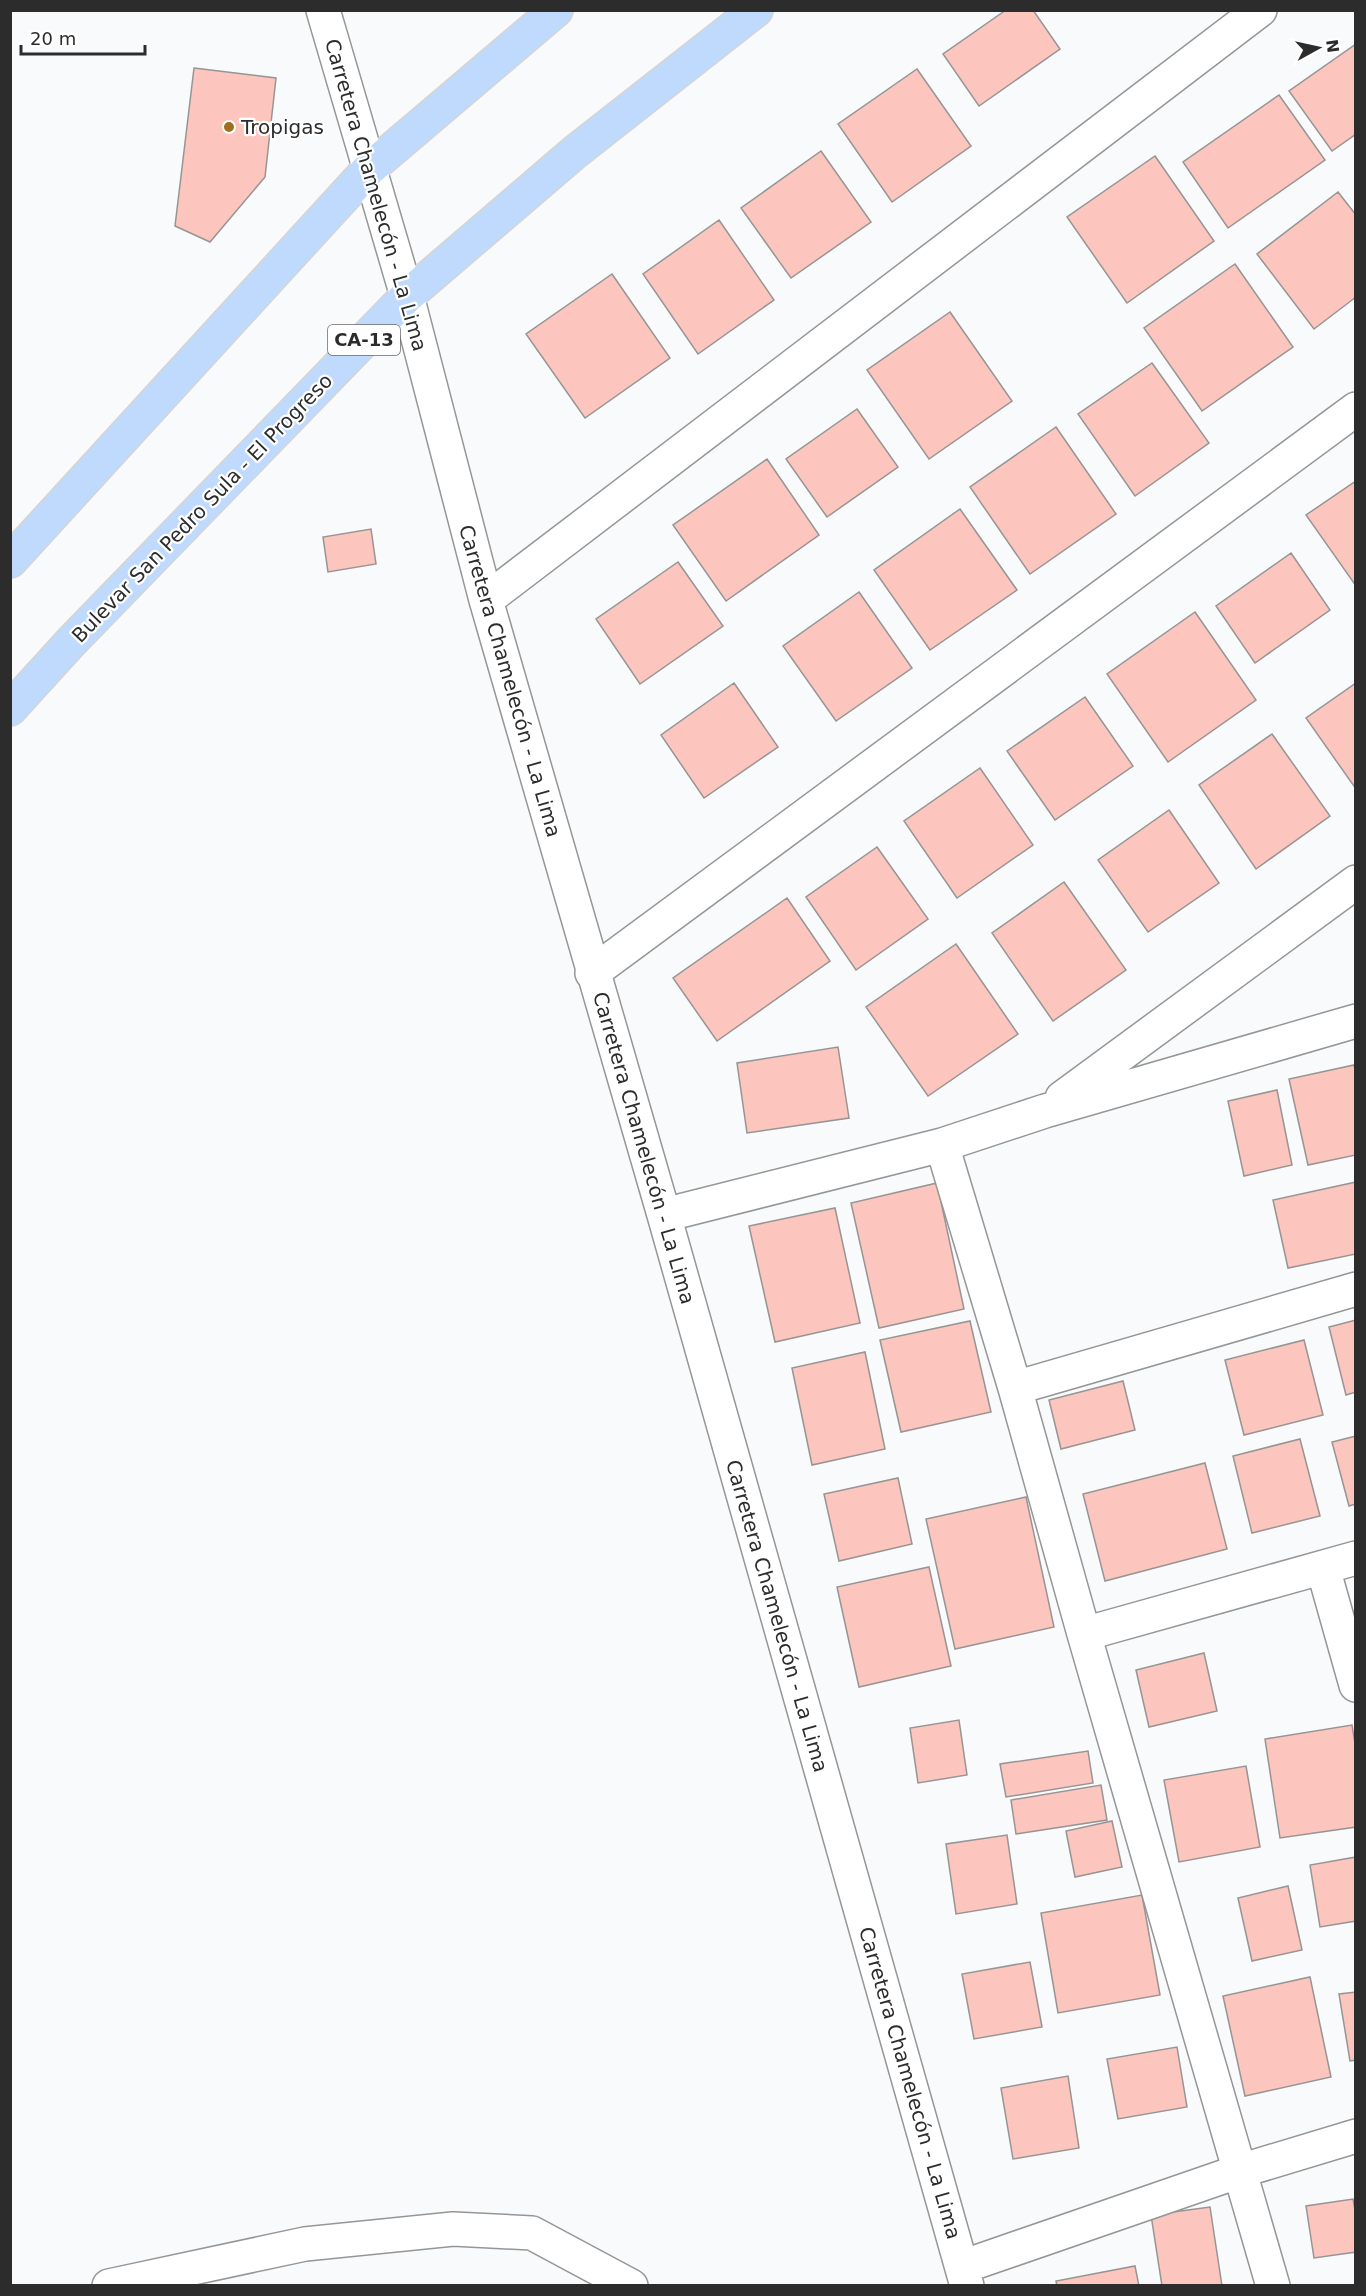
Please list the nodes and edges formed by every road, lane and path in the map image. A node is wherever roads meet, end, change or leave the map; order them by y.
1 (323, 10) edge
2 (556, 10) edge
3 (756, 10) edge
4 (1260, 10) edge
5 (369, 169) junction
6 (407, 296) junction
7 (1356, 409) edge
8 (10, 561) edge
9 (486, 600) junction
10 (10, 709) edge
11 (1356, 882) edge
12 (592, 973) junction
13 (1356, 1020) edge
14 (1045, 1111) junction
15 (942, 1145) junction
16 (664, 1215) junction
17 (1356, 1289) edge
18 (1015, 1388) junction
19 (1356, 1558) edge
20 (1323, 1568) junction
21 (1084, 1634) junction
22 (1356, 1684) edge
23 (1356, 2136) edge
24 (1240, 2171) junction
25 (964, 2276) edge
26 (109, 2286) edge
27 (631, 2286) edge
28 (1273, 2286) edge

1 - 5 street, Carretera Chamelecón - La Lima
2 - 5 main road
3 - 6 main road, Bulevar San Pedro Sula - El Progreso / CA-13
4 - 9 street
5 - 6 street, Carretera Chamelecón - La Lima
5 - 8 main road
6 - 9 street, Carretera Chamelecón - La Lima
6 - 10 main road, Bulevar San Pedro Sula - El Progreso / CA-13
7 - 12 street
9 - 12 street, Carretera Chamelecón - La Lima
11 - 14 street
12 - 16 street, Carretera Chamelecón - La Lima
13 - 14 street
14 - 15 street
15 - 16 street
15 - 18 street
16 - 25 street, Carretera Chamelecón - La Lima
17 - 18 street
18 - 21 street
19 - 20 street
20 - 21 street
20 - 22 street
21 - 24 street
23 - 24 street
24 - 25 street
24 - 28 street
26 - 27 street

